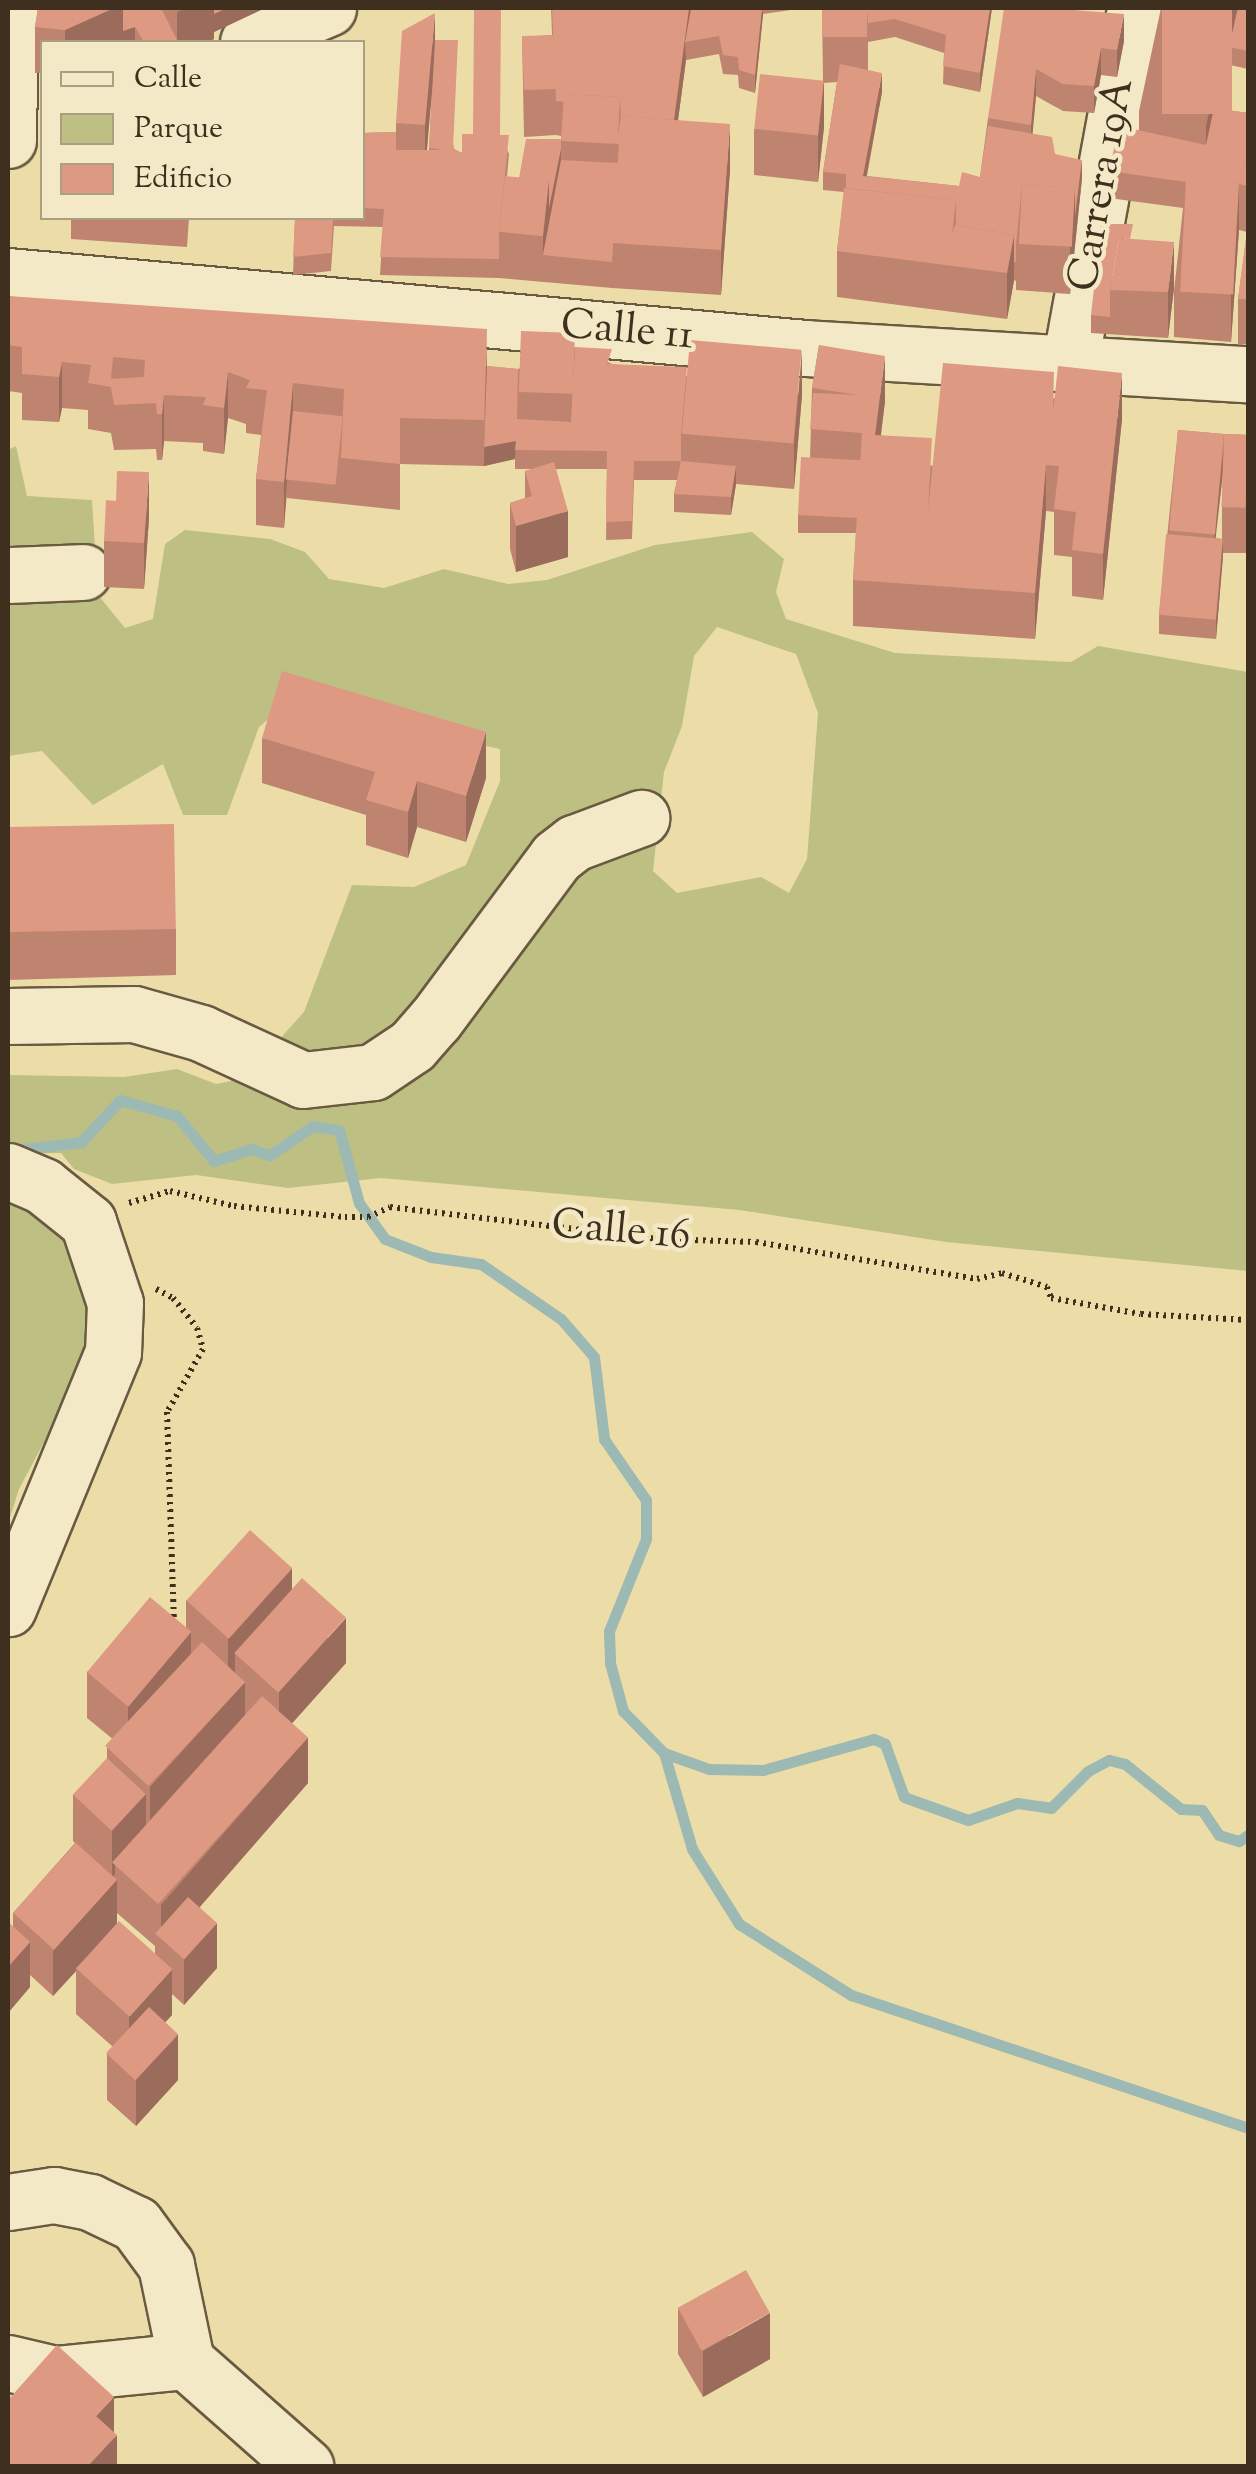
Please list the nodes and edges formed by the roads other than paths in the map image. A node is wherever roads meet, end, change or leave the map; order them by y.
1 (328, 8) edge
2 (1135, 8) edge
3 (9, 13) edge
4 (253, 40) edge
5 (40, 127) edge
6 (8, 140) edge
7 (8, 276) edge
8 (1070, 363) junction
9 (1248, 374) edge
10 (83, 572) dead end
11 (8, 575) edge
12 (642, 818) dead end
13 (8, 1016) edge
14 (8, 1171) edge
15 (8, 1608) edge
16 (8, 2202) edge
17 (186, 2361) junction
18 (8, 2363) edge
19 (306, 2466) edge

1 - 4 street
2 - 8 street, Carrera 19A
3 - 6 street
5 - 6 street
7 - 8 street, Calle 11
8 - 9 street, Calle 11
10 - 11 street
12 - 13 street
14 - 15 street
16 - 17 street
17 - 18 street
17 - 19 street

